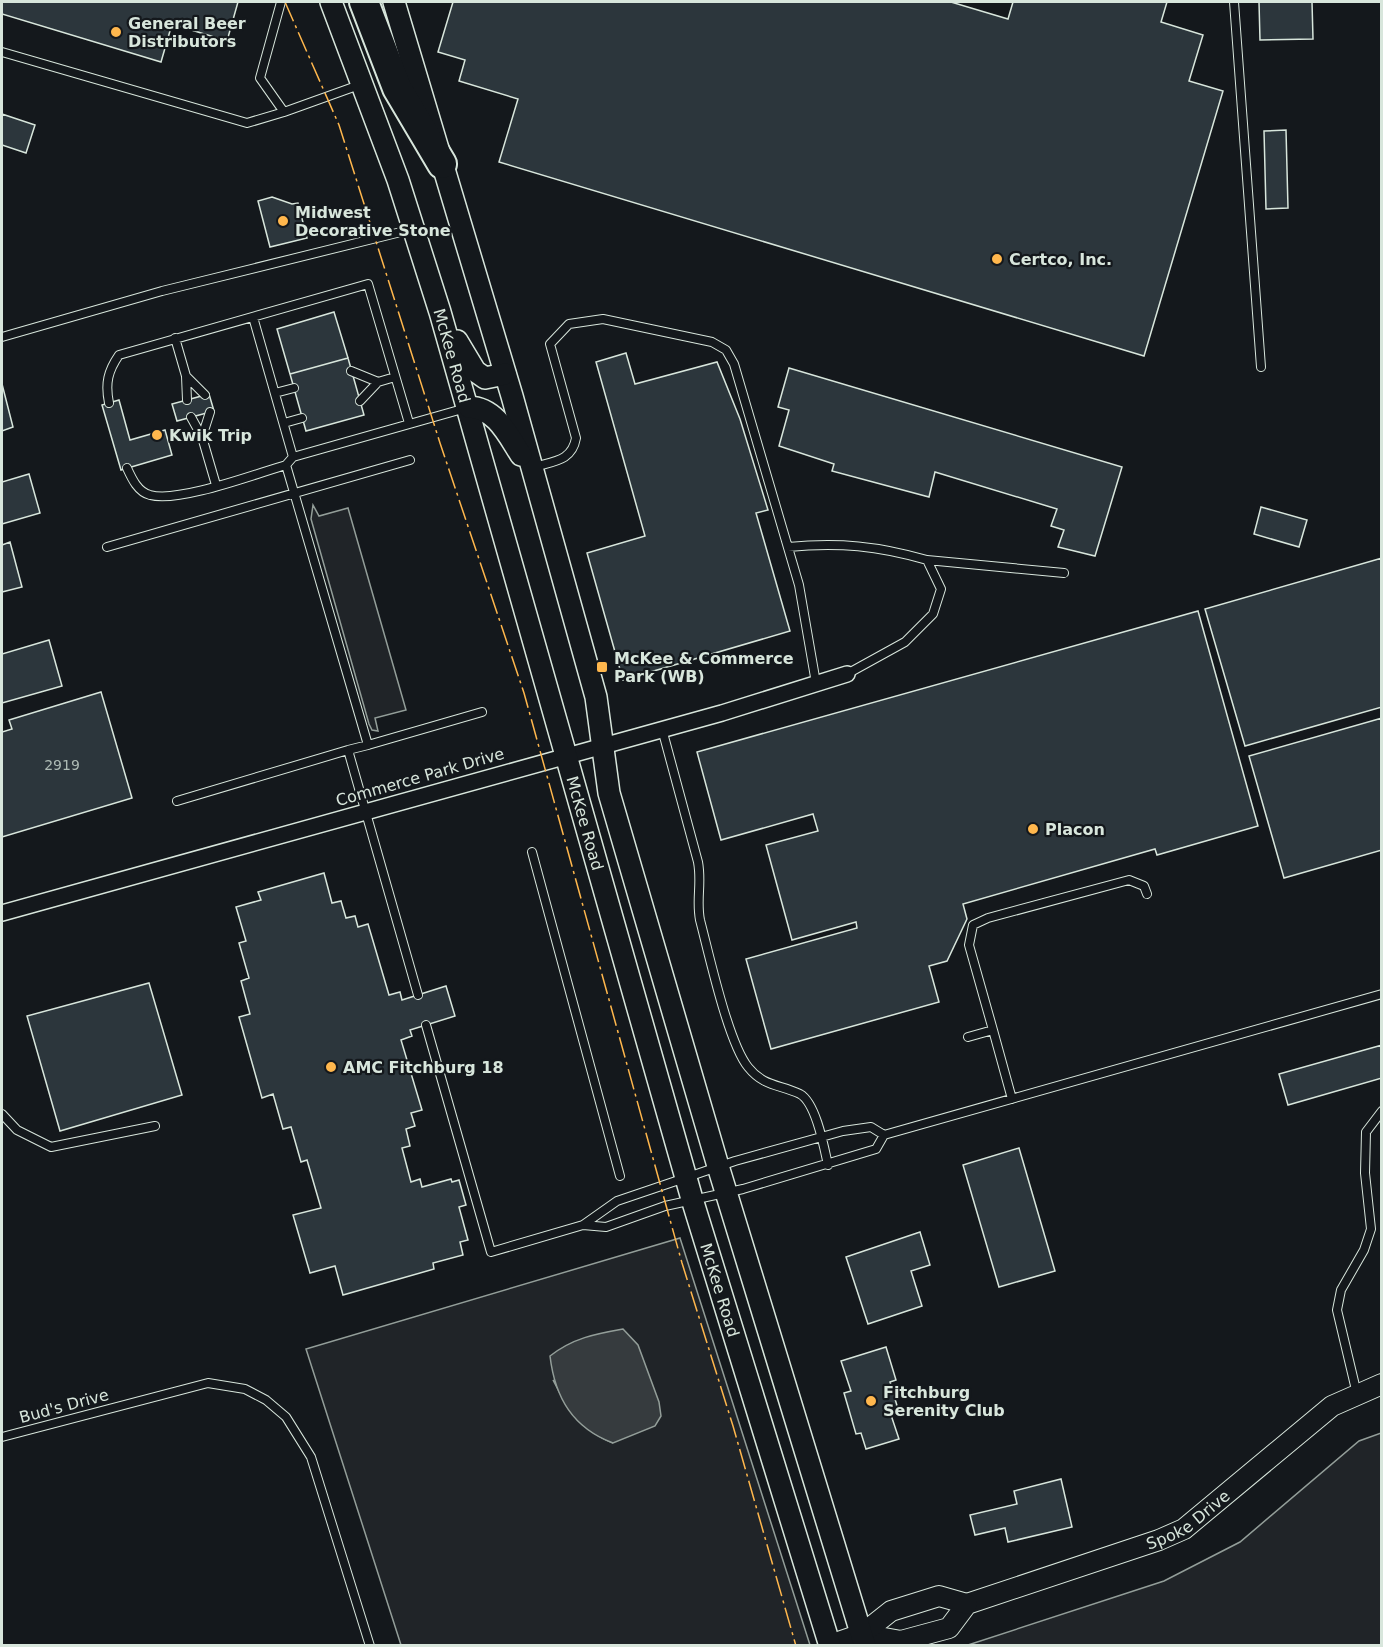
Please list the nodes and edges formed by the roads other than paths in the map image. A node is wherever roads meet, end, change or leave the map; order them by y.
1 (281, 2) edge
2 (331, 2) edge
3 (364, 2) edge
4 (394, 2) edge
5 (1234, 2) edge
6 (2, 52) edge
7 (363, 83) junction
8 (284, 112) junction
9 (442, 164) junction
10 (414, 229) junction
11 (440, 312) junction
12 (253, 317) junction
13 (2, 337) edge
14 (175, 339) junction
15 (1261, 367) dead end
16 (351, 371) dead end
17 (505, 374) junction
18 (186, 376) junction
19 (395, 377) junction
20 (378, 382) junction
21 (294, 388) dead end
22 (275, 393) junction
23 (205, 395) dead end
24 (187, 400) dead end
25 (360, 401) dead end
26 (109, 403) dead end
27 (469, 407) junction
28 (210, 412) dead end
29 (191, 417) dead end
30 (302, 418) dead end
31 (284, 423) junction
32 (409, 423) junction
33 (202, 437) junction
34 (293, 457) junction
35 (410, 460) dead end
36 (286, 465) junction
37 (127, 468) dead end
38 (530, 469) junction
39 (216, 485) junction
40 (294, 493) junction
41 (107, 547) dead end
42 (788, 547) junction
43 (927, 560) junction
44 (1064, 573) dead end
45 (847, 674) joint
46 (816, 683) junction
47 (482, 712) dead end
48 (662, 729) junction
49 (603, 744) junction
50 (368, 745) junction
51 (348, 750) junction
52 (566, 754) junction
53 (177, 801) dead end
54 (366, 811) junction
55 (532, 852) dead end
56 (1147, 894) dead end
57 (2, 913) edge
58 (1382, 994) edge
59 (418, 995) dead end
60 (426, 1025) dead end
61 (993, 1030) junction
62 (968, 1037) dead end
63 (1012, 1099) junction
64 (1382, 1111) edge
65 (2, 1114) edge
66 (155, 1126) dead end
67 (884, 1135) junction
68 (821, 1137) junction
69 (828, 1165) junction
70 (718, 1166) junction
71 (621, 1176) dead end
72 (686, 1178) junction
73 (726, 1192) junction
74 (692, 1199) junction
75 (583, 1225) junction
76 (1382, 1384) edge
77 (1357, 1394) junction
78 (2, 1437) edge
79 (967, 1604) junction
80 (863, 1640) edge
81 (830, 1645) edge
82 (370, 1646) edge

1 - 8 lane
2 - 7 main road, McKee Road
3 - 9 highway
4 - 9 main road, McKee Road
5 - 15 lane
6 - 8 lane
7 - 8 lane
7 - 10 main road, McKee Road
9 - 17 main road, McKee Road
10 - 11 main road, McKee Road
10 - 13 lane
11 - 17 main road
11 - 27 main road, McKee Road
12 - 14 lane
12 - 19 lane
12 - 22 lane
14 - 18 lane
14 - 26 lane
16 - 20 lane
17 - 38 main road, McKee Road
18 - 23 lane
18 - 24 lane
19 - 20 lane
19 - 32 lane
20 - 25 lane
21 - 22 lane
22 - 31 lane
27 - 32 lane
27 - 38 main road
27 - 52 main road, McKee Road
28 - 33 lane
29 - 33 lane
30 - 31 lane
31 - 34 lane
32 - 34 lane
33 - 39 lane
34 - 36 lane
35 - 40 lane
36 - 39 lane
36 - 40 lane
37 - 39 lane
38 - 42 lane
38 - 49 main road, McKee Road
40 - 41 lane
40 - 50 lane
42 - 43 lane
42 - 46 lane
43 - 44 lane
43 - 45 lane
45 - 46 street, Commerce Park Drive
46 - 48 street, Commerce Park Drive
47 - 50 lane
48 - 49 street, Commerce Park Drive
48 - 68 lane
49 - 52 street, Commerce Park Drive
49 - 70 main road, McKee Road
50 - 51 lane
51 - 53 lane
51 - 54 lane
52 - 54 street, Commerce Park Drive
52 - 72 main road, McKee Road
54 - 57 street, Commerce Park Drive
54 - 59 lane
55 - 71 lane
56 - 61 lane
58 - 63 lane
60 - 75 lane
61 - 62 lane
61 - 63 lane
63 - 67 lane
64 - 77 lane
65 - 66 lane
67 - 68 lane
67 - 69 lane
68 - 69 lane
68 - 70 lane
69 - 73 lane
70 - 72 lane
70 - 73 main road, McKee Road
72 - 74 main road, McKee Road
72 - 75 lane
73 - 74 lane
73 - 80 main road, McKee Road
74 - 75 lane
74 - 81 main road, McKee Road
76 - 77 street, Spoke Drive
77 - 79 street, Spoke Drive
78 - 82 lane, Bud's Drive
79 - 80 street
79 - 80 street
80 - 81 street

